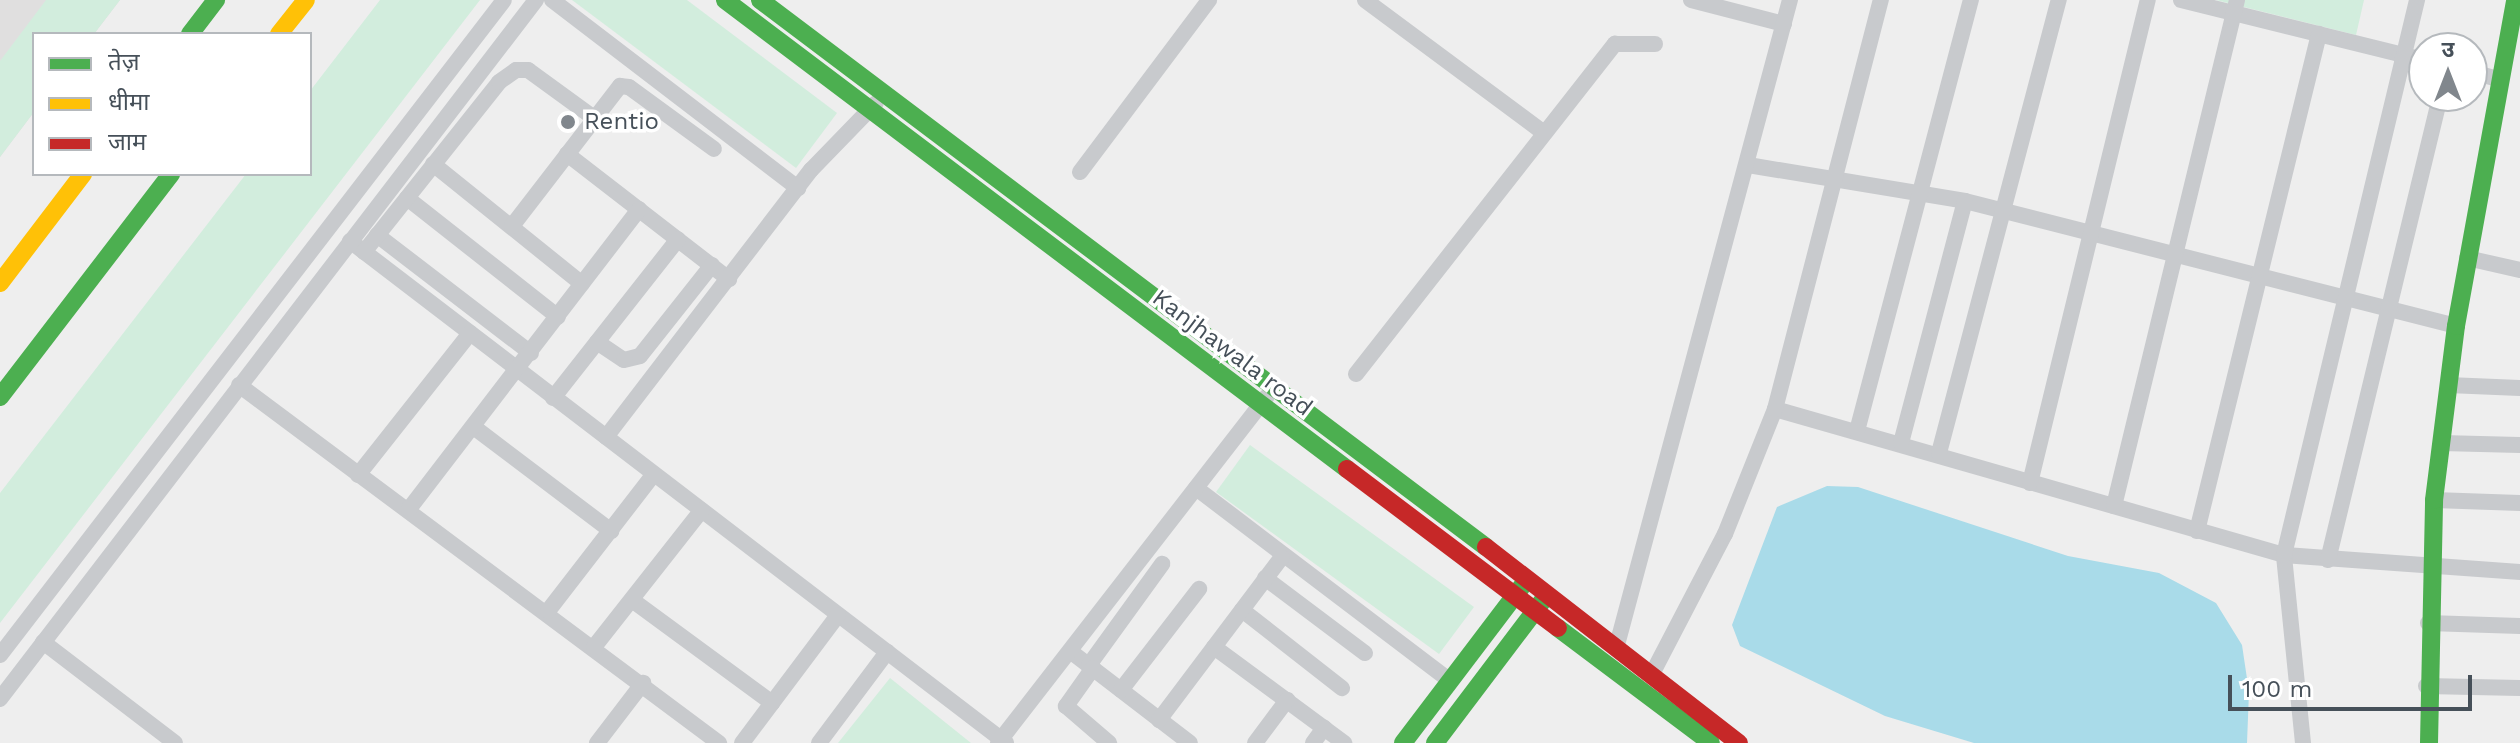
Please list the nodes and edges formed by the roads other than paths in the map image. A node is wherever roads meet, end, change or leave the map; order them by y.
1 (216, 0) edge
2 (306, 0) edge
3 (504, 0) edge
4 (536, 0) edge
5 (552, 0) edge
6 (725, 0) edge
7 (760, 0) edge
8 (1209, 0) edge
9 (1365, 0) edge
10 (1691, 0) edge
11 (1790, 0) edge
12 (1881, 0) edge
13 (1971, 0) edge
14 (2059, 0) edge
15 (2148, 0) edge
16 (2181, 0) edge
17 (2417, 0) edge
18 (2515, 0) edge
19 (2235, 6) edge
20 (1784, 24) junction
21 (192, 32) edge
22 (281, 32) edge
23 (2319, 34) junction
24 (1655, 44) dead end
25 (2403, 55) junction
26 (2408, 56) edge
27 (2511, 60) edge
28 (2488, 76) edge
29 (2498, 79) junction
30 (886, 94) junction
31 (870, 108) junction
32 (2437, 112) edge
33 (594, 118) junction
34 (1544, 133) junction
35 (714, 149) dead end
36 (567, 154) junction
37 (433, 164) junction
38 (1748, 165) junction
39 (1080, 172) dead end
40 (81, 176) edge
41 (169, 176) edge
42 (1833, 179) junction
43 (798, 188) junction
44 (1920, 191) junction
45 (407, 198) junction
46 (1965, 201) junction
47 (639, 209) junction
48 (2004, 212) junction
49 (512, 226) junction
50 (377, 235) junction
51 (2090, 236) junction
52 (678, 239) junction
53 (350, 241) junction
54 (364, 252) junction
55 (2174, 256) junction
56 (2467, 258) junction
57 (712, 265) junction
58 (2520, 270) edge
59 (2260, 278) junction
60 (729, 279) junction
61 (0, 283) edge
62 (582, 284) junction
63 (2341, 298) junction
64 (2393, 311) junction
65 (558, 317) junction
66 (2456, 326) junction
67 (470, 333) junction
68 (597, 342) junction
69 (531, 353) junction
70 (517, 371) junction
71 (1356, 374) dead end
72 (239, 385) junction
73 (1275, 385) junction
74 (2448, 385) junction
75 (2520, 388) edge
76 (0, 397) edge
77 (553, 398) junction
78 (1261, 404) junction
79 (1775, 409) junction
80 (475, 428) junction
81 (1857, 431) junction
82 (606, 437) junction
83 (1901, 443) junction
84 (2441, 443) junction
85 (2520, 445) edge
86 (1939, 453) junction
87 (654, 474) junction
88 (358, 475) junction
89 (2030, 483) junction
90 (1196, 488) junction
91 (2434, 500) junction
92 (2520, 503) edge
93 (2114, 506) junction
94 (409, 509) junction
95 (702, 510) junction
96 (611, 531) junction
97 (2197, 531) junction
98 (2284, 555) junction
99 (1282, 557) junction
100 (2328, 560) junction
101 (1162, 564) dead end
102 (2429, 570) junction
103 (2520, 572) edge
104 (1265, 578) junction
105 (1529, 578) junction
106 (1199, 589) dead end
107 (1548, 593) junction
108 (1515, 596) junction
109 (632, 600) junction
110 (1242, 610) junction
111 (1535, 610) junction
112 (548, 611) junction
113 (838, 615) junction
114 (2428, 623) junction
115 (2520, 626) edge
116 (43, 642) junction
117 (1617, 645) junction
118 (594, 647) junction
119 (1214, 647) junction
120 (1070, 651) junction
121 (887, 652) junction
122 (1365, 653) dead end
123 (0, 655) edge
124 (1091, 666) junction
125 (1652, 674) junction
126 (1450, 681) junction
127 (643, 683) junction
128 (2426, 686) junction
129 (1342, 688) dead end
130 (2520, 688) edge
131 (1121, 690) junction
132 (0, 699) edge
133 (1287, 700) junction
134 (772, 703) junction
135 (1159, 720) junction
136 (1324, 728) junction
137 (1099, 740) edge
138 (1002, 742) edge
139 (175, 743) edge
140 (597, 743) edge
141 (719, 743) edge
142 (742, 743) edge
143 (819, 743) edge
144 (1190, 743) edge
145 (1255, 743) edge
146 (1313, 743) edge
147 (1344, 743) edge
148 (1403, 743) edge
149 (1435, 743) edge
150 (1711, 743) edge
151 (1739, 743) edge
152 (2303, 743) edge
153 (2429, 743) edge

1 - 21 main road
2 - 22 main road
3 - 123 street
4 - 53 street
5 - 43 street
6 - 31 main road, Kanjhawala road
7 - 30 main road, Kanjhawala road
8 - 39 street
9 - 34 street
10 - 20 street
11 - 20 street
12 - 42 street
13 - 44 street
14 - 48 street
15 - 51 street
16 - 19 street
17 - 25 street
18 - 27 main road
19 - 23 street
19 - 55 street
20 - 38 street
23 - 25 street
23 - 59 street
24 - 34 street
25 - 26 street
25 - 63 street
27 - 29 main road
28 - 29 street
29 - 56 main road
30 - 31 street
30 - 73 main road, Kanjhawala road
31 - 43 street
31 - 78 main road, Kanjhawala road
32 - 64 street
33 - 35 street
33 - 36 street
33 - 37 street
34 - 71 street
36 - 47 street
36 - 49 street
37 - 45 street
37 - 49 street
38 - 42 street
38 - 117 street
40 - 61 main road
41 - 76 main road
42 - 44 street
42 - 79 street
43 - 60 street
44 - 46 street
44 - 81 street
45 - 50 street
45 - 65 street
46 - 48 street
46 - 83 street
47 - 52 street
47 - 62 street
48 - 51 street
48 - 86 street
49 - 62 street
50 - 54 street
50 - 69 street
51 - 55 street
51 - 89 street
52 - 57 street
52 - 68 street
53 - 54 street
53 - 72 street
54 - 67 street
55 - 59 street
55 - 93 street
56 - 58 street
56 - 66 main road
57 - 60 street
57 - 68 street
59 - 63 street
59 - 97 street
60 - 82 street
62 - 65 street
63 - 64 street
63 - 98 street
64 - 66 street
64 - 100 street
65 - 69 street
66 - 74 main road
67 - 70 street
67 - 88 street
68 - 77 street
69 - 70 street
70 - 77 street
70 - 80 street
72 - 88 street
72 - 116 street
73 - 78 street
73 - 105 main road, Kanjhawala road
74 - 75 street
74 - 84 main road
77 - 82 street
78 - 90 street
78 - 108 main road, Kanjhawala road
79 - 81 street
79 - 125 street
80 - 94 street
80 - 96 street
81 - 83 street
82 - 87 street
83 - 86 street
84 - 85 street
84 - 91 main road
86 - 89 street
87 - 95 street
87 - 96 street
88 - 94 street
89 - 93 street
90 - 99 street
90 - 120 street
91 - 92 street
91 - 102 main road
93 - 97 street
94 - 112 street
95 - 109 street
95 - 113 street
96 - 112 street
97 - 98 street
98 - 100 street
98 - 152 street
99 - 104 street
99 - 126 street
100 - 102 street
101 - 124 street
102 - 103 street
102 - 114 main road
104 - 110 street
104 - 122 street
105 - 107 main road, Kanjhawala road
105 - 108 main road
106 - 131 street
107 - 111 main road
107 - 117 main road, Kanjhawala road
108 - 111 main road, Kanjhawala road
108 - 126 main road
109 - 118 street
109 - 134 street
110 - 119 street
110 - 129 street
111 - 149 main road
111 - 150 main road, Kanjhawala road
112 - 118 street
113 - 121 street
113 - 134 street
114 - 115 street
114 - 128 main road
116 - 132 street
116 - 139 street
117 - 125 main road, Kanjhawala road
118 - 127 street
119 - 133 street
119 - 135 street
120 - 124 street
120 - 138 street
121 - 138 street
121 - 143 street
124 - 131 street
124 - 137 street
125 - 151 main road, Kanjhawala road
126 - 148 main road
127 - 140 street
127 - 141 street
128 - 130 street
128 - 153 main road
131 - 135 street
133 - 136 street
133 - 145 street
134 - 142 street
135 - 144 street
136 - 146 street
136 - 147 street

